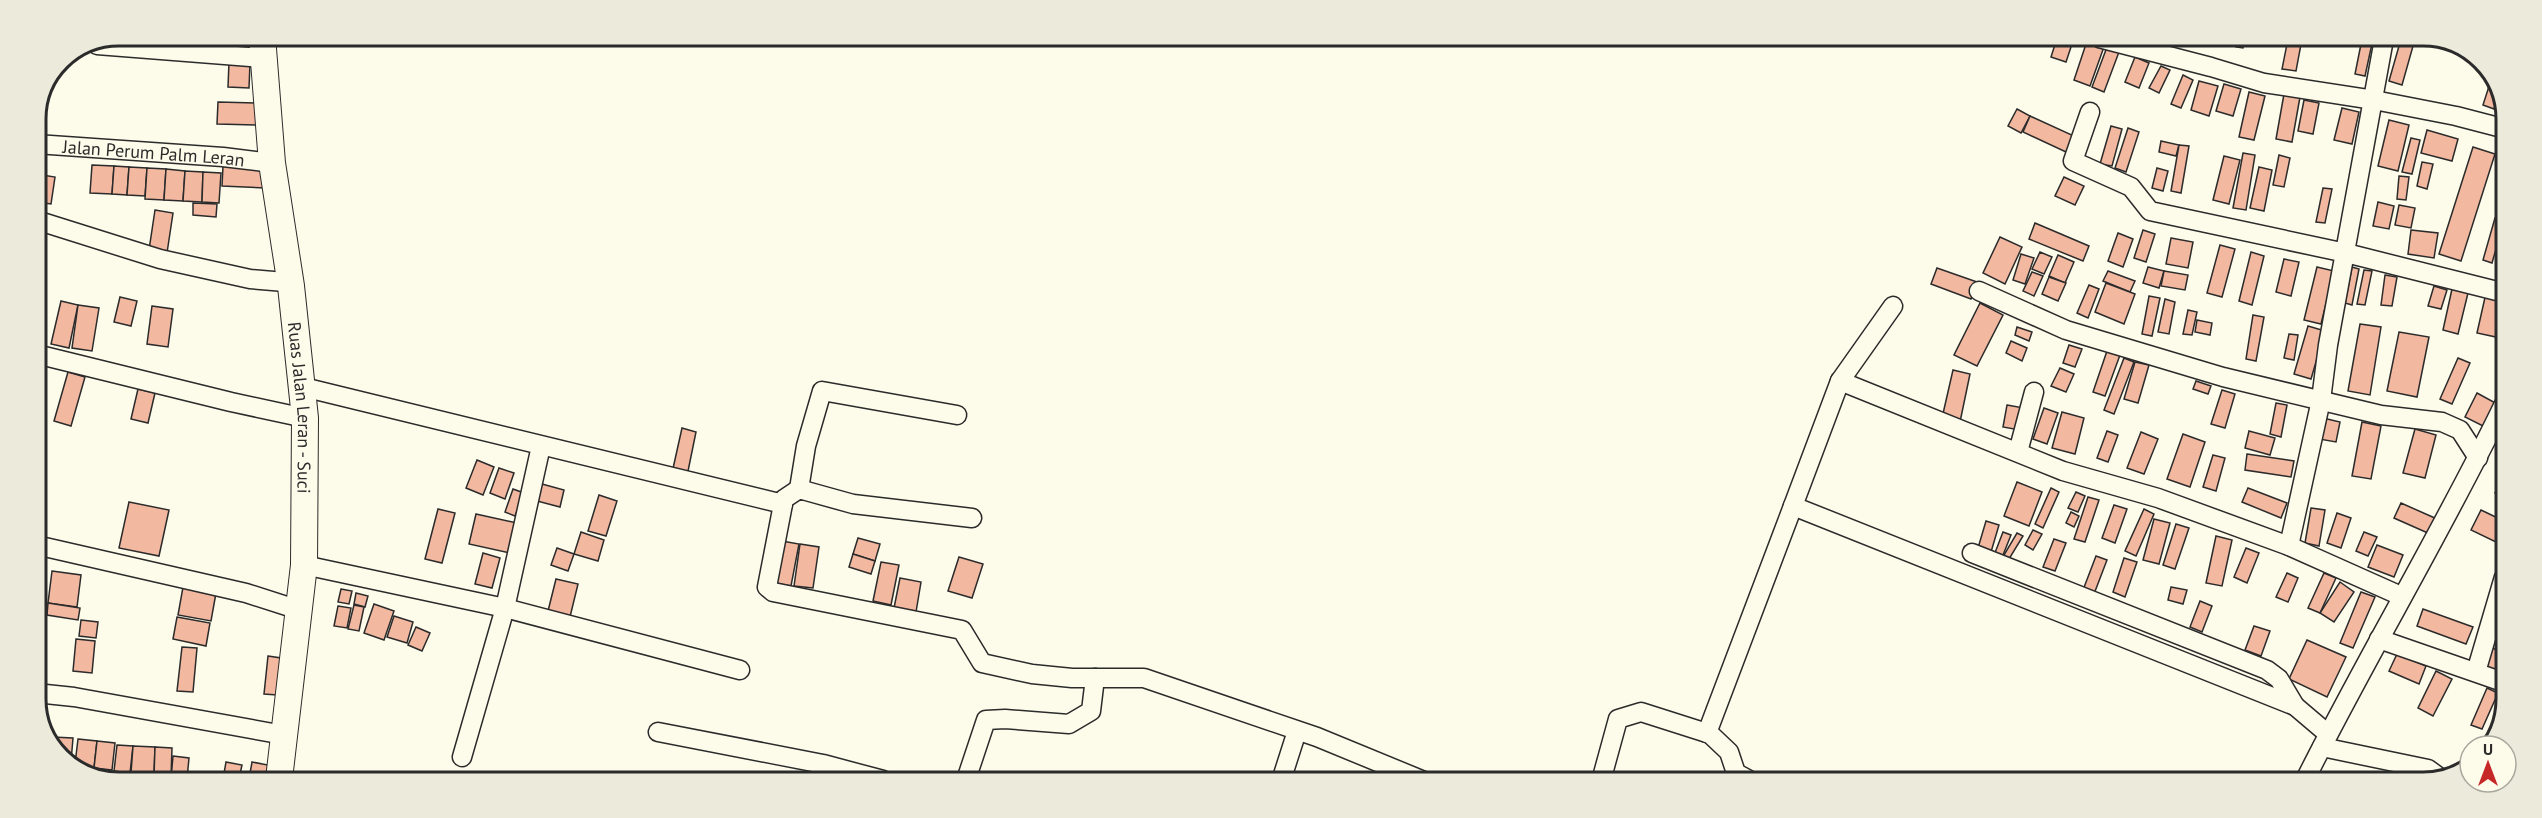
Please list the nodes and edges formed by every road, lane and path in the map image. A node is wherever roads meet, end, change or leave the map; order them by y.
1 (180, 46) edge
2 (2128, 46) edge
3 (2383, 46) edge
4 (262, 47) edge
5 (2374, 100) junction
6 (2090, 112) dead end
7 (2495, 126) edge
8 (46, 145) edge
9 (272, 163) junction
10 (46, 223) edge
11 (2346, 253) junction
12 (291, 286) junction
13 (1979, 291) dead end
14 (2495, 291) edge
15 (1893, 306) dead end
16 (46, 357) edge
17 (1840, 381) junction
18 (303, 387) junction
19 (2034, 392) dead end
20 (2320, 400) junction
21 (957, 415) dead end
22 (305, 417) junction
23 (2496, 423) edge
24 (541, 446) junction
25 (2018, 452) junction
26 (2478, 458) junction
27 (799, 489) junction
28 (783, 504) junction
29 (1793, 506) junction
30 (972, 518) dead end
31 (2289, 546) junction
32 (47, 547) edge
33 (1972, 553) dead end
34 (304, 565) junction
35 (2401, 596) junction
36 (2496, 604) edge
37 (505, 608) junction
38 (299, 610) junction
39 (2379, 639) junction
40 (2184, 649) junction
41 (741, 670) dead end
42 (2475, 672) junction
43 (1095, 678) junction
44 (2496, 679) edge
45 (2286, 692) junction
46 (47, 694) edge
47 (1297, 731) junction
48 (658, 732) dead end
49 (1707, 733) junction
50 (284, 735) junction
51 (2325, 740) junction
52 (462, 757) dead end
53 (2431, 771) edge
54 (280, 772) edge
55 (853, 772) edge
56 (969, 772) edge
57 (1284, 772) edge
58 (1401, 772) edge
59 (1603, 772) edge
60 (1736, 772) edge
61 (2309, 772) edge

1 - 4 street
2 - 5 street
3 - 5 street
4 - 9 main road, Ruas Jalan Leran - Suci
5 - 7 street
5 - 11 street
6 - 11 street
8 - 9 street, Jalan Perum Palm Leran
9 - 12 main road, Ruas Jalan Leran - Suci
10 - 12 street
11 - 14 street
11 - 20 street
12 - 18 main road, Ruas Jalan Leran - Suci
13 - 20 street
15 - 17 street
16 - 22 street
17 - 25 street
17 - 29 street
18 - 22 main road, Ruas Jalan Leran - Suci
18 - 24 street
19 - 25 street
20 - 26 street
20 - 31 street
21 - 27 street
22 - 34 main road, Ruas Jalan Leran - Suci
23 - 26 street
24 - 28 street
24 - 37 street
25 - 31 street
26 - 35 street
27 - 28 street
27 - 30 street
28 - 43 street
29 - 40 street
29 - 49 street
31 - 35 street
32 - 38 street
33 - 40 street
34 - 37 street
34 - 38 main road, Ruas Jalan Leran - Suci
35 - 39 street
36 - 42 street
37 - 41 street
37 - 52 street
38 - 50 main road, Ruas Jalan Leran - Suci
39 - 42 street
39 - 51 street
40 - 45 street
40 - 45 street
42 - 44 street
43 - 47 street
43 - 56 street
45 - 51 street
46 - 50 street
47 - 57 street
47 - 58 street
48 - 55 street
49 - 59 street
49 - 60 street
50 - 54 main road, Ruas Jalan Leran - Suci
51 - 53 street
51 - 61 street

